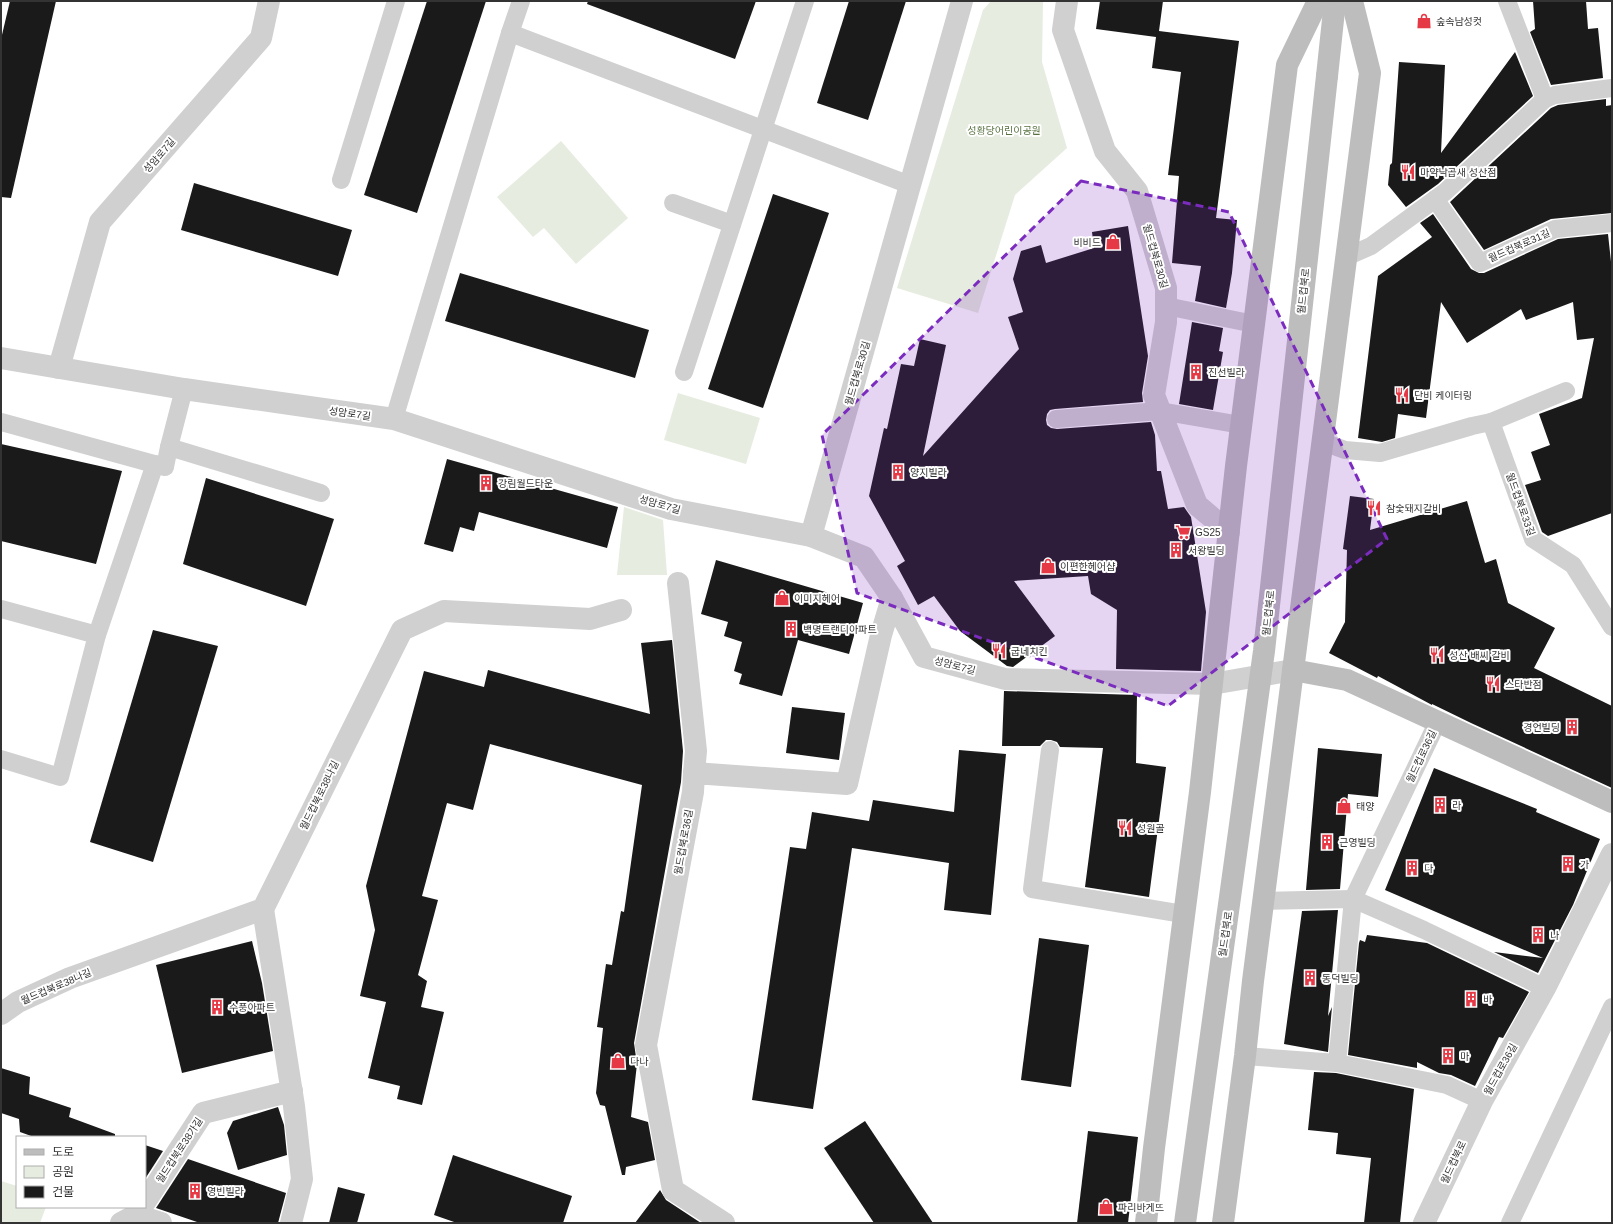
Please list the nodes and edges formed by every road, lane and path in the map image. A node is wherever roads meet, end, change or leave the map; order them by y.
1 (268, 1) edge
2 (396, 1) edge
3 (521, 1) edge
4 (805, 1) edge
5 (962, 1) edge
6 (1067, 1) edge
7 (1318, 1) edge
8 (1335, 1) edge
9 (1352, 1) edge
10 (1507, 1) edge
11 (510, 33) junction
12 (1612, 88) edge
13 (1545, 99) junction
14 (763, 130) junction
15 (341, 180) dead end
16 (910, 185) junction
17 (1435, 199) junction
18 (673, 203) dead end
19 (1612, 223) edge
20 (732, 224) junction
21 (1346, 257) junction
22 (1166, 306) junction
23 (1254, 324) junction
24 (1, 358) edge
25 (59, 368) junction
26 (684, 372) dead end
27 (184, 389) junction
28 (1566, 391) dead end
29 (1160, 411) junction
30 (394, 419) junction
31 (1056, 419) dead end
32 (1, 422) edge
33 (1491, 422) junction
34 (1241, 425) junction
35 (1323, 442) junction
36 (169, 447) junction
37 (155, 464) junction
38 (321, 492) dead end
39 (1228, 532) junction
40 (811, 536) junction
41 (678, 583) dead end
42 (892, 598) junction
43 (1, 609) edge
44 (621, 610) dead end
45 (1612, 627) edge
46 (97, 635) junction
47 (1293, 670) junction
48 (1212, 684) junction
49 (1438, 721) junction
50 (1050, 750) dead end
51 (1, 759) edge
52 (694, 773) junction
53 (1612, 802) edge
54 (1612, 854) edge
55 (1353, 899) junction
56 (1263, 901) junction
57 (263, 909) junction
58 (1184, 914) junction
59 (1545, 988) junction
60 (1612, 1007) edge
61 (1, 1014) edge
62 (1245, 1056) junction
63 (1337, 1063) junction
64 (292, 1091) junction
65 (1482, 1101) junction
66 (146, 1197) edge
67 (136, 1212) edge
68 (161, 1223) edge
69 (291, 1223) edge
70 (724, 1223) edge
71 (1146, 1223) edge
72 (1185, 1223) edge
73 (1223, 1223) edge
74 (1424, 1223) edge
75 (1510, 1223) edge

1 - 25 street, 성암로7길
2 - 15 lane
3 - 11 lane
4 - 14 lane
5 - 16 street, 월드컵북로30길
6 - 22 street, 월드컵북로30길
7 - 23 main road
8 - 72 main road, 월드컵북로, bridge
9 - 21 main road
10 - 13 lane
11 - 14 lane
11 - 30 lane
12 - 13 lane
13 - 17 lane
14 - 16 lane
14 - 20 lane
16 - 40 street, 월드컵북로30길
17 - 19 lane, 월드컵북로31길
17 - 21 lane
18 - 20 lane
20 - 26 lane
21 - 35 main road
22 - 23 lane
22 - 29 street, 월드컵북로30길
23 - 34 main road
24 - 25 street, 성암로7길
25 - 27 street, 성암로7길
27 - 30 street, 성암로7길
27 - 36 lane
28 - 33 lane
29 - 31 lane
29 - 34 lane
29 - 39 street, 월드컵북로30길
30 - 40 street, 성암로7길
32 - 37 lane
33 - 35 lane
33 - 45 lane, 월드컵북로33길
34 - 39 main road
35 - 47 main road
36 - 37 lane
36 - 38 lane
37 - 46 lane
39 - 48 main road
40 - 42 street, 성암로7길
41 - 52 street, 월드컵북로36길
42 - 48 street, 성암로7길
42 - 52 street
43 - 46 lane
44 - 57 street, 월드컵북로38나길
46 - 51 lane
47 - 48 street, 성암로7길
47 - 49 main road, 월드컵로36길
47 - 56 main road
48 - 58 main road
49 - 53 main road, 월드컵로36길
49 - 55 lane, 월드컵로36길
50 - 58 lane
52 - 70 street, 월드컵북로36길
54 - 59 street, 월드컵로36길
55 - 56 lane
55 - 59 lane
55 - 63 lane, 월드컵로36길
56 - 62 main road
57 - 61 street, 월드컵북로38나길
57 - 64 street
58 - 71 main road
59 - 65 street, 월드컵로36길
60 - 75 lane
62 - 63 lane, 월드컵로36길
62 - 73 main road
63 - 65 lane, 월드컵로36길
64 - 66 street, 월드컵북로38가길
64 - 69 street
65 - 74 street, 월드컵북로
67 - 68 street, 월드컵북로38가길

